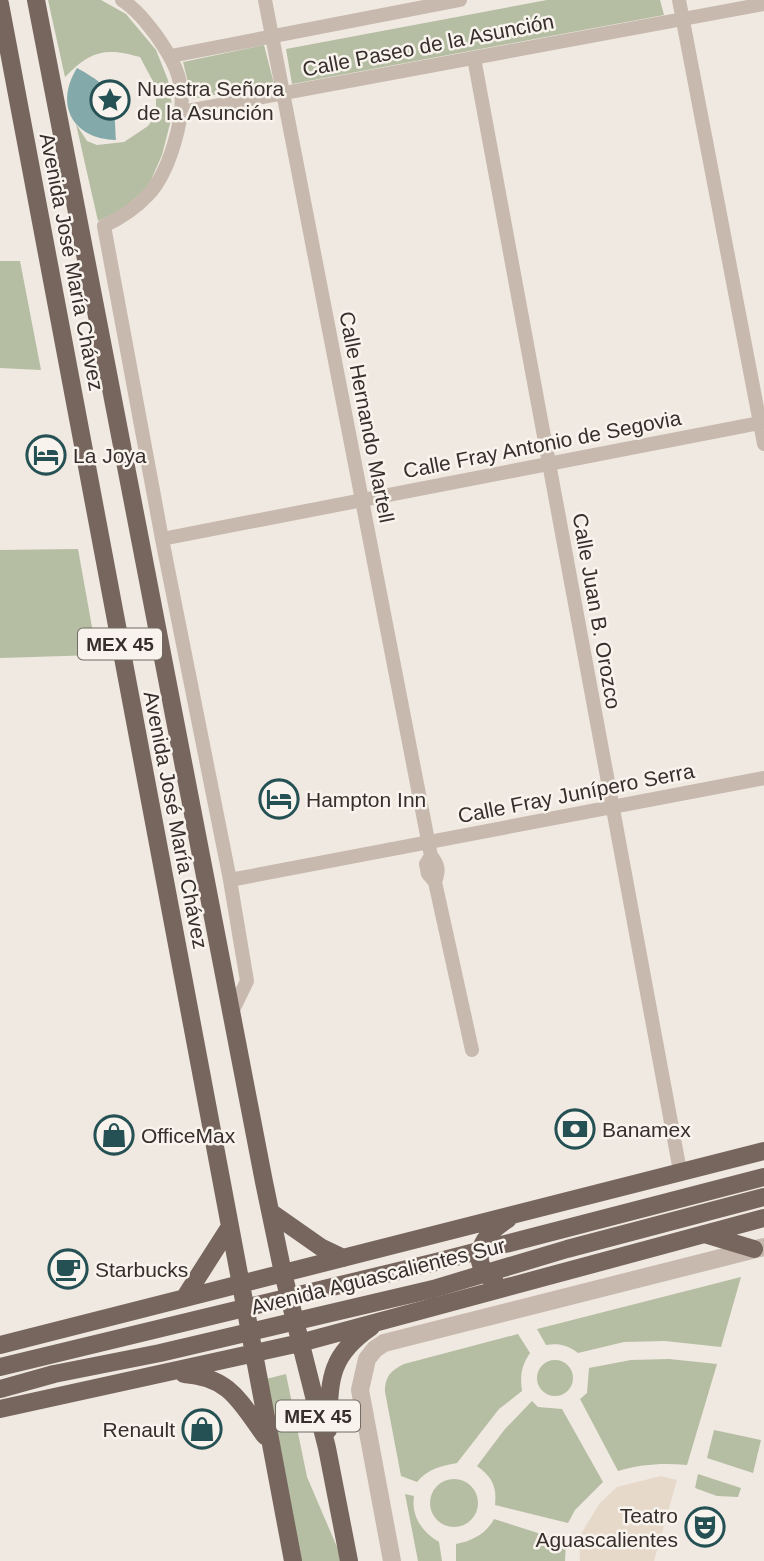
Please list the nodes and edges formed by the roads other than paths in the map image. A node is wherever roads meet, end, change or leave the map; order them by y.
1 (36, 0) edge
2 (122, 0) edge
3 (265, 0) edge
4 (460, 0) edge
5 (679, 0) edge
6 (0, 4) edge
7 (764, 4) edge
8 (682, 19) junction
9 (272, 37) junction
10 (171, 56) junction
11 (474, 58) junction
12 (283, 94) junction
13 (182, 112) junction
14 (762, 422) edge
15 (764, 444) edge
16 (549, 464) junction
17 (362, 500) junction
18 (162, 539) junction
19 (764, 778) edge
20 (612, 807) junction
21 (430, 849) junction
22 (230, 880) junction
23 (233, 1010) junction
24 (472, 1050) dead end
25 (764, 1151) edge
26 (680, 1171) junction
27 (764, 1177) edge
28 (764, 1197) edge
29 (520, 1212) junction
30 (272, 1213) junction
31 (764, 1218) edge
32 (229, 1228) junction
33 (704, 1234) junction
34 (759, 1248) edge
35 (343, 1258) junction
36 (283, 1273) junction
37 (240, 1283) junction
38 (503, 1289) junction
39 (185, 1297) junction
40 (389, 1319) junction
41 (300, 1343) junction
42 (0, 1345) edge
43 (253, 1354) junction
44 (0, 1367) edge
45 (166, 1373) junction
46 (0, 1389) edge
47 (0, 1409) edge
48 (270, 1442) junction
49 (327, 1448) junction
50 (293, 1561) edge
51 (349, 1561) edge
52 (392, 1561) edge

1 - 23 main road, Avenida José María Chávez / MEX 45
2 - 10 street, Avenida José María Chávez
3 - 9 street, Calle Hernando Martell
4 - 9 street, Calle Paseo de la Asunción
5 - 8 street
6 - 32 main road, Avenida José María Chávez / MEX 45
7 - 8 street, Calle Paseo de la Asunción
8 - 11 street, Calle Paseo de la Asunción
8 - 14 street
9 - 10 street, Calle Paseo de la Asunción
9 - 12 street, Calle Hernando Martell
10 - 13 street, Avenida José María Chávez
11 - 12 street, Calle Paseo de la Asunción
11 - 16 street, Calle Juan B. Orozco
12 - 13 street, Calle Paseo de la Asunción
12 - 17 street, Calle Hernando Martell
13 - 18 street, Avenida José María Chávez
14 - 15 street
14 - 16 street, Calle Fray Antonio de Segovia
16 - 17 street, Calle Fray Antonio de Segovia
16 - 20 street, Calle Juan B. Orozco
17 - 18 street, Calle Fray Antonio de Segovia
17 - 21 street, Calle Hernando Martell
18 - 22 street, Avenida José María Chávez
19 - 20 street, Calle Fray Junípero Serra
20 - 21 street, Calle Fray Junípero Serra
20 - 26 street, Calle Juan B. Orozco
21 - 22 street, Calle Fray Junípero Serra
21 - 24 street, Calle Hernando Martell
22 - 23 street, Avenida José María Chávez
23 - 30 main road, Avenida José María Chávez / MEX 45
25 - 26 main road, Avenida Aguascalientes Sur
26 - 29 main road, Avenida Aguascalientes Sur
27 - 44 main road, Avenida Aguascalientes Sur, bridge
28 - 46 main road, Avenida Aguascalientes Sur, bridge
29 - 35 main road, Avenida Aguascalientes Sur
29 - 38 main road
30 - 35 main road
30 - 36 main road, Avenida José María Chávez / MEX 45
31 - 33 main road, Avenida Aguascalientes Sur
32 - 37 main road, Avenida José María Chávez / MEX 45
32 - 39 main road
33 - 34 main road
33 - 38 main road, Avenida Aguascalientes Sur
34 - 52 street
35 - 36 main road, Avenida Aguascalientes Sur
36 - 37 main road, Avenida Aguascalientes Sur
36 - 41 main road, Avenida José María Chávez / MEX 45
37 - 39 main road, Avenida Aguascalientes Sur
37 - 43 main road, Avenida José María Chávez / MEX 45
38 - 40 main road, Avenida Aguascalientes Sur
39 - 42 main road, Avenida Aguascalientes Sur
40 - 41 main road, Avenida Aguascalientes Sur
40 - 49 main road
41 - 43 main road, Avenida Aguascalientes Sur
41 - 49 main road, Avenida José María Chávez / MEX 45
43 - 45 main road, Avenida Aguascalientes Sur
43 - 48 main road, Avenida José María Chávez / MEX 45
45 - 47 main road, Avenida Aguascalientes Sur
45 - 48 main road
48 - 50 main road, Avenida José María Chávez / MEX 45
49 - 51 main road, Avenida José María Chávez / MEX 45

